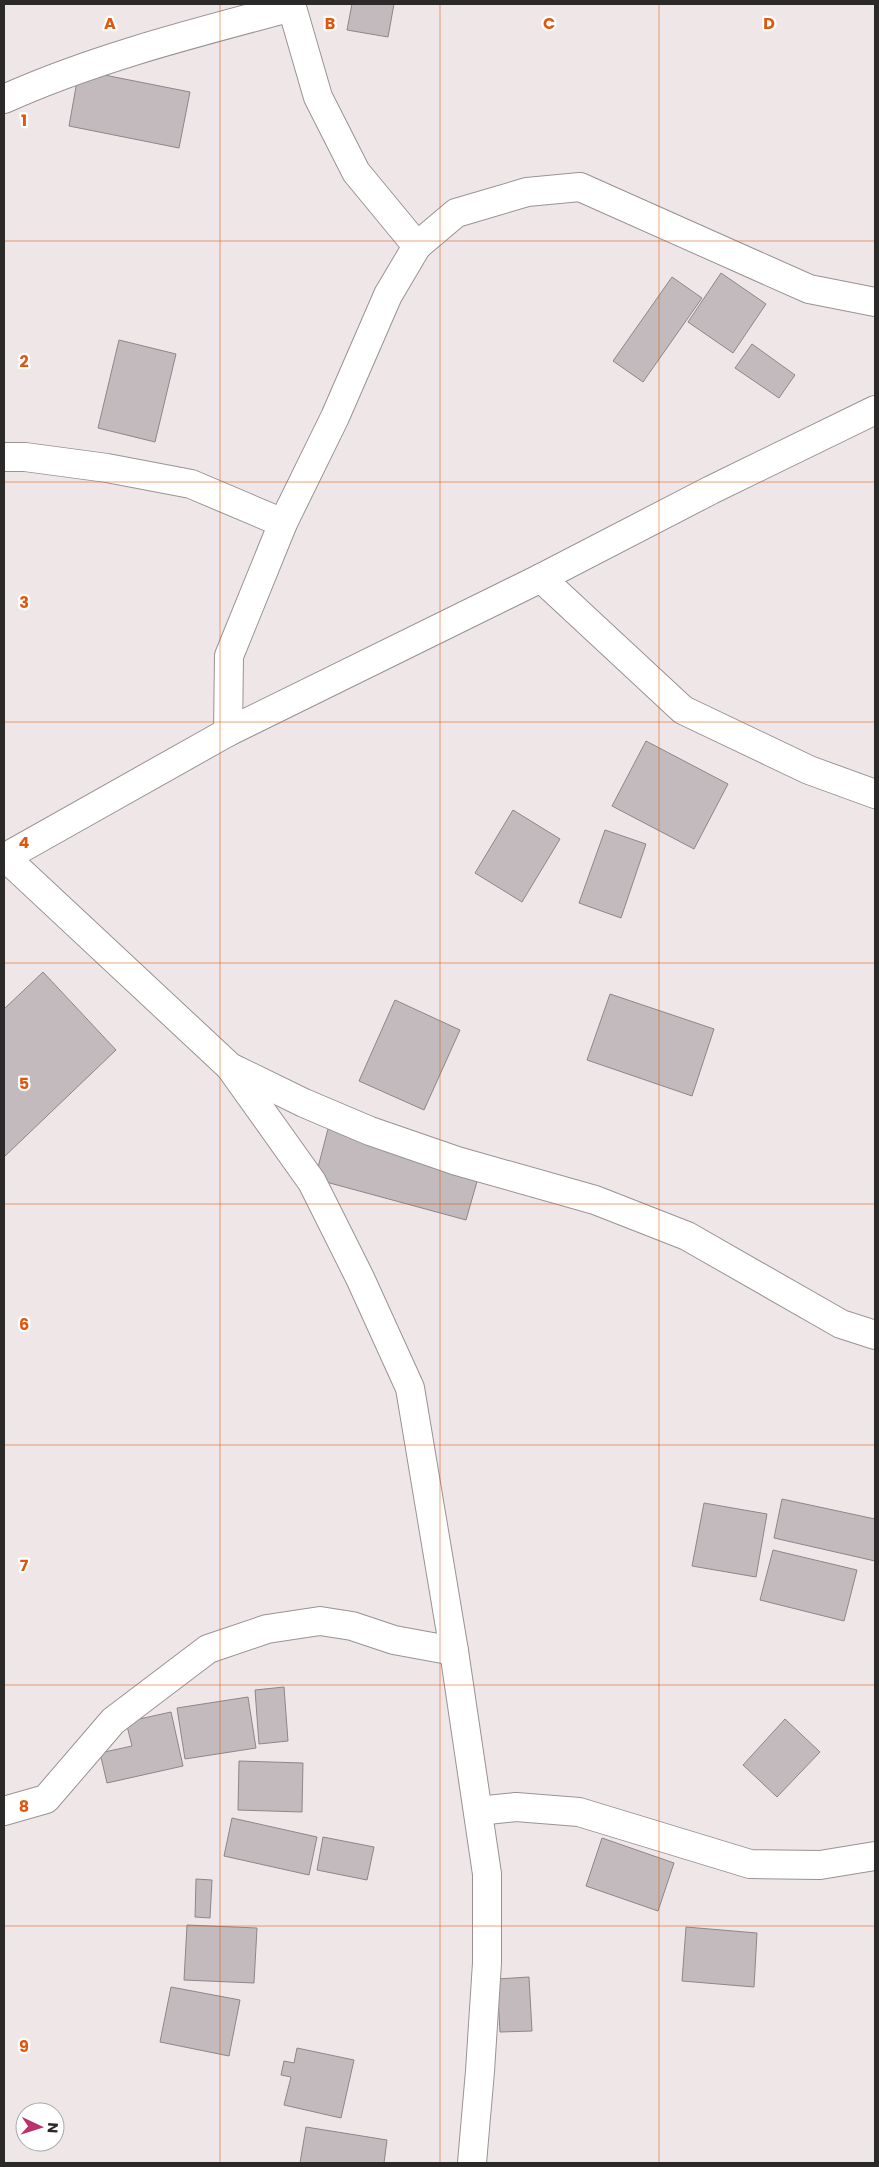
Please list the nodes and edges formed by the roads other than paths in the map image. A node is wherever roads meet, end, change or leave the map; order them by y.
1 (292, 5) edge
2 (4, 99) edge
3 (417, 246) junction
4 (875, 302) edge
5 (875, 410) edge
6 (4, 457) edge
7 (283, 524) junction
8 (541, 578) junction
9 (228, 732) junction
10 (875, 794) edge
11 (5, 857) edge
12 (230, 1067) junction
13 (875, 1335) edge
14 (454, 1651) junction
15 (4, 1811) edge
16 (478, 1811) junction
17 (875, 1856) edge
18 (472, 2163) edge

1 - 2 street
1 - 3 street
3 - 4 street
3 - 7 street
5 - 8 street
6 - 7 street
7 - 9 street
8 - 9 street
8 - 10 street
9 - 11 street
11 - 12 street
12 - 13 street
12 - 14 street
14 - 15 street
14 - 16 street
16 - 17 street
16 - 18 street

